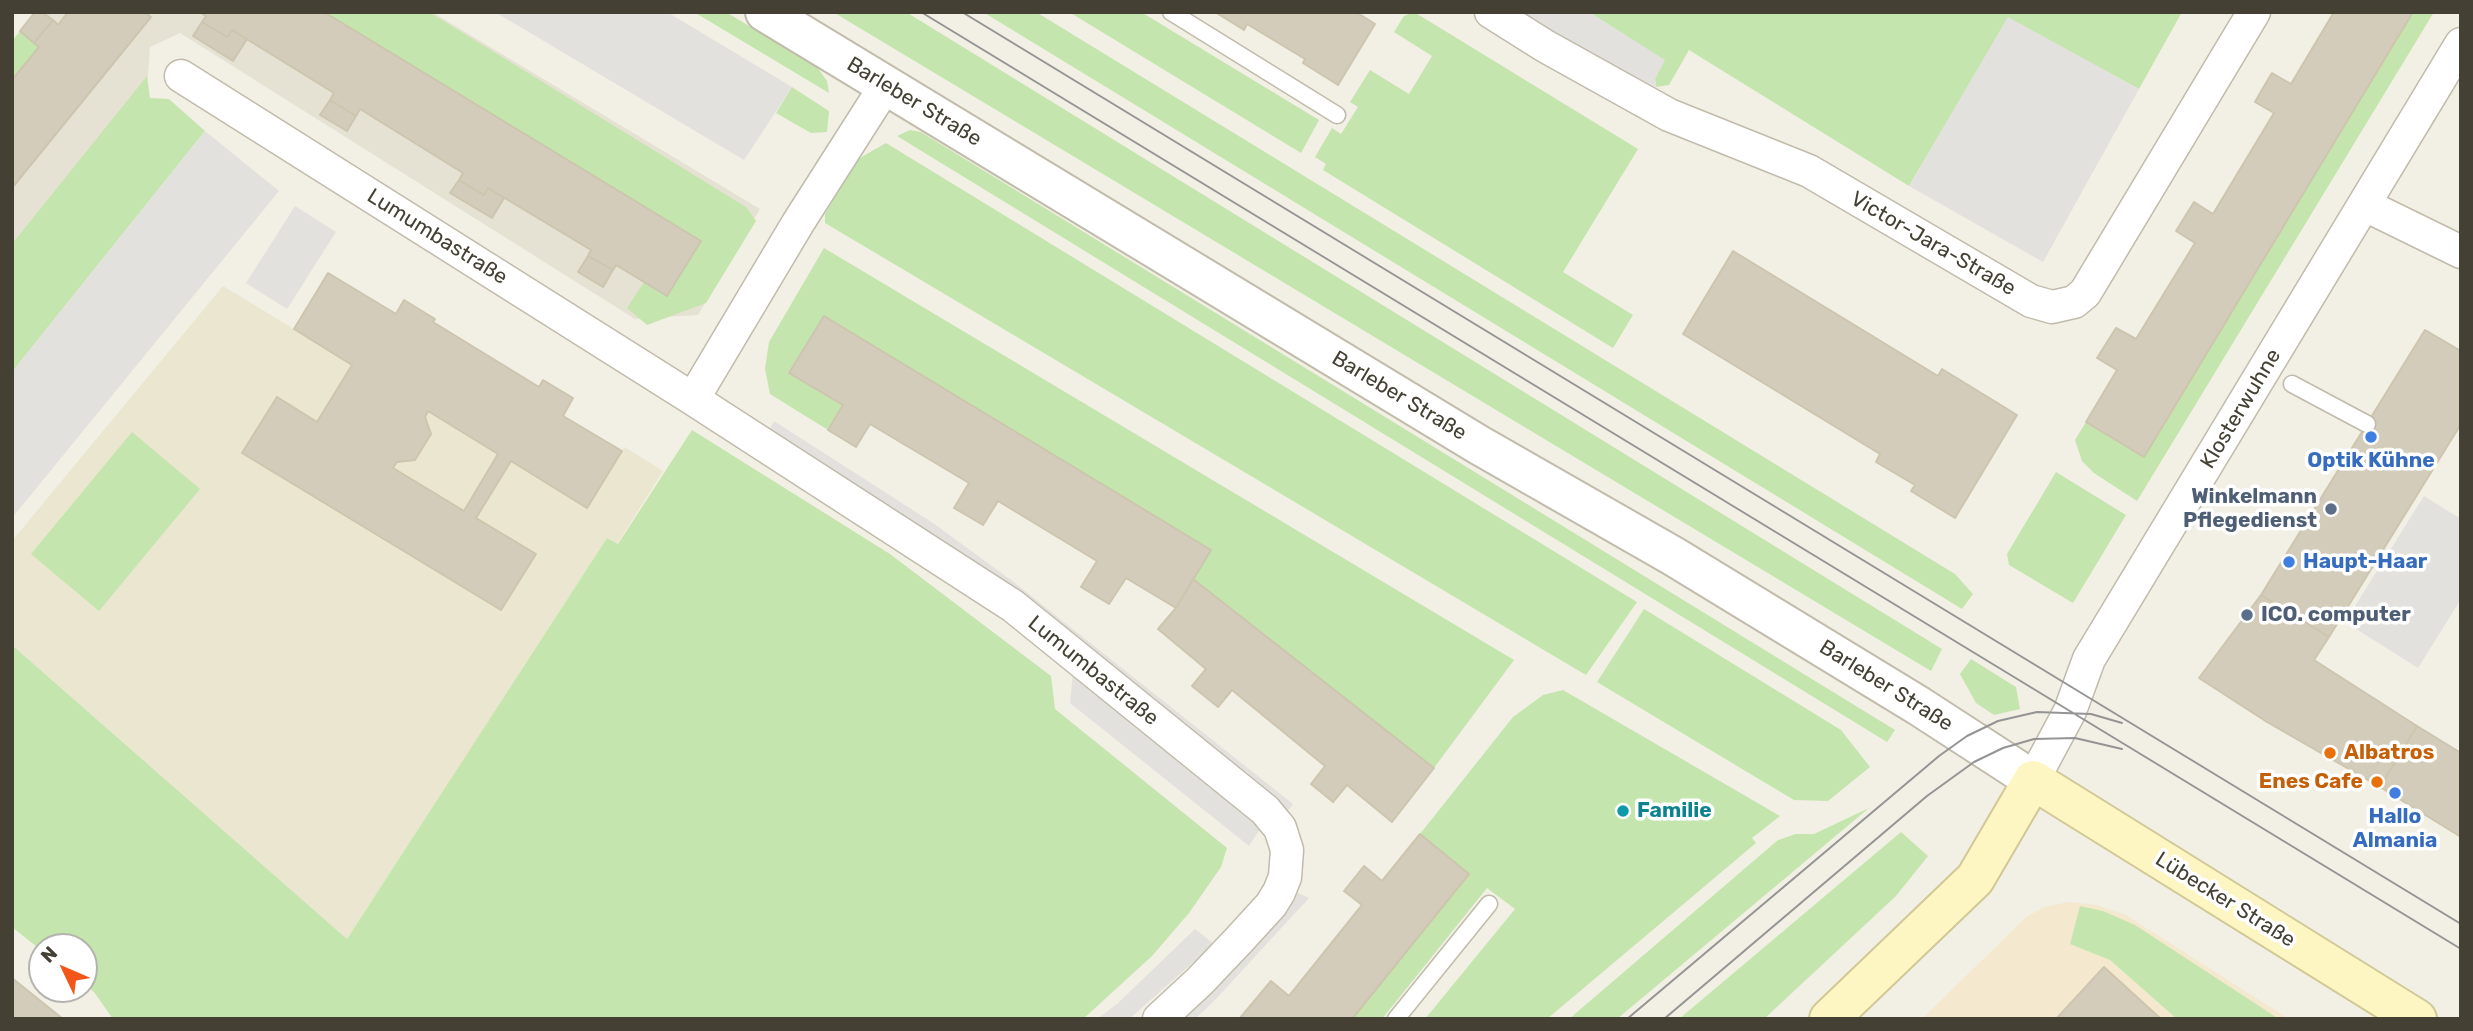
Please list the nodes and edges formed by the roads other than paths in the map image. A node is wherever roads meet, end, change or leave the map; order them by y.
1 (765, 12) edge
2 (1171, 12) edge
3 (1491, 12) edge
4 (2254, 12) edge
5 (2461, 44) edge
6 (181, 76) dead end
7 (886, 85) junction
8 (1337, 115) dead end
9 (2365, 205) junction
10 (2461, 252) edge
11 (2291, 384) dead end
12 (693, 399) junction
13 (2367, 424) dead end
14 (2033, 780) junction
15 (1489, 904) dead end
16 (1160, 1019) edge
17 (1396, 1019) edge
18 (1829, 1019) edge
19 (2417, 1019) edge

1 - 7 street, Barleber Straße
2 - 8 lane
3 - 4 street, Victor-Jara-Straße
5 - 9 street, Klosterwuhne
6 - 12 street, Lumumbastraße
7 - 12 street
7 - 14 street, Barleber Straße
9 - 10 street
9 - 14 street, Klosterwuhne
11 - 13 lane
12 - 16 street, Lumumbastraße
14 - 18 main road
14 - 19 main road, Lübecker Straße
15 - 17 lane

